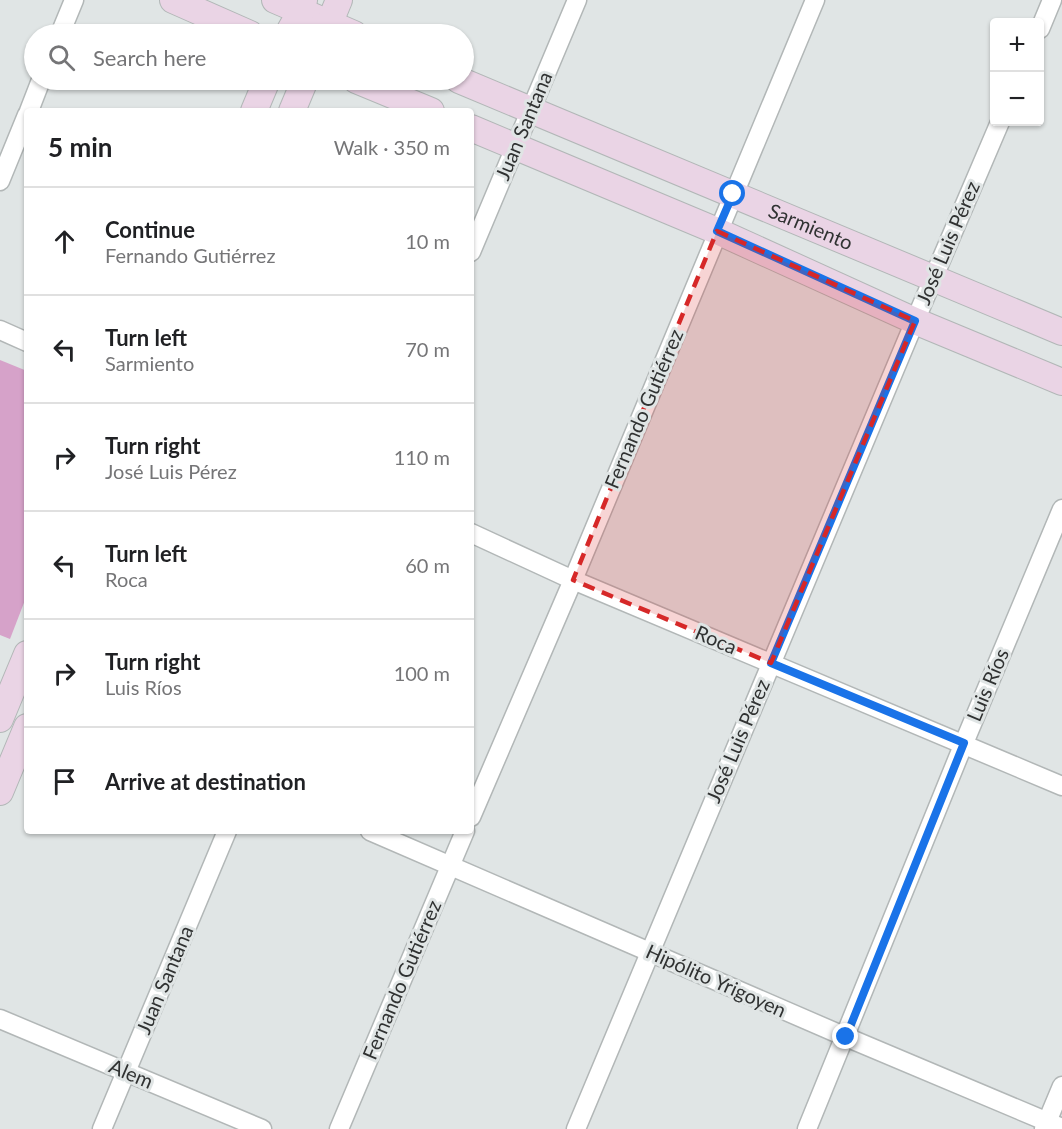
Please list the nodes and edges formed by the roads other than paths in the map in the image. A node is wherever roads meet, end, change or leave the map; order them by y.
1 (74, 0) edge
2 (173, 0) edge
3 (275, 0) edge
4 (339, 0) edge
5 (577, 0) edge
6 (815, 0) edge
7 (1052, 0) edge
8 (302, 5) edge
9 (1044, 19) edge
10 (64, 24) edge
11 (227, 24) edge
12 (293, 24) edge
13 (322, 24) edge
14 (329, 24) edge
15 (474, 86) edge
16 (38, 90) edge
17 (263, 90) edge
18 (301, 90) edge
19 (380, 90) edge
20 (30, 108) edge
21 (255, 108) edge
22 (293, 108) edge
23 (424, 108) edge
24 (531, 110) junction
25 (24, 123) edge
26 (998, 126) edge
27 (474, 129) edge
28 (516, 147) junction
29 (0, 181) edge
30 (733, 194) junction
31 (717, 231) junction
32 (474, 245) edge
33 (934, 279) junction
34 (915, 321) junction
35 (0, 330) edge
36 (1062, 333) edge
37 (24, 341) edge
38 (1062, 382) edge
39 (1062, 509) edge
40 (474, 534) edge
41 (573, 580) junction
42 (24, 660) edge
43 (771, 663) junction
44 (14, 679) edge
45 (0, 719) edge
46 (24, 735) edge
47 (964, 743) junction
48 (1062, 786) edge
49 (0, 792) edge
50 (474, 810) edge
51 (227, 834) edge
52 (377, 834) edge
53 (464, 834) edge
54 (451, 865) junction
55 (649, 952) junction
56 (0, 1018) edge
57 (846, 1037) junction
58 (126, 1072) junction
59 (1062, 1086) edge
60 (1051, 1126) edge
61 (102, 1129) edge
62 (262, 1129) edge
63 (339, 1129) edge
64 (576, 1129) edge
65 (807, 1129) edge

1 - 10 street
2 - 11 street
3 - 8 street
4 - 14 street
5 - 24 street, Juan Santana
6 - 30 street, Fernando Gutiérrez
7 - 9 street
8 - 12 street
8 - 13 street
15 - 24 street, Sarmiento
16 - 20 street
17 - 21 street
18 - 22 street
19 - 23 street
24 - 28 street, Juan Santana
24 - 30 street, Sarmiento
25 - 29 street
26 - 33 street, José Luis Pérez
27 - 28 street, Sarmiento
28 - 31 street, Sarmiento
28 - 32 street, Juan Santana
30 - 31 street, Fernando Gutiérrez
30 - 33 street, Sarmiento
31 - 34 street, Sarmiento
31 - 41 street, Fernando Gutiérrez
33 - 34 street, José Luis Pérez
33 - 36 street, Sarmiento
34 - 38 street, Sarmiento
34 - 43 street, José Luis Pérez
35 - 37 street
39 - 47 street, Luis Ríos
40 - 41 street, Roca
41 - 43 street, Roca
41 - 50 street, Fernando Gutiérrez
42 - 44 street
43 - 47 street, Roca
43 - 55 street, José Luis Pérez
44 - 45 street
46 - 49 street
47 - 48 street, Roca
47 - 57 street, Luis Ríos
51 - 58 street, Juan Santana
52 - 54 street, Hipólito Yrigoyen
53 - 54 street, Fernando Gutiérrez
54 - 55 street, Hipólito Yrigoyen
54 - 63 street, Fernando Gutiérrez
55 - 57 street, Hipólito Yrigoyen
55 - 64 street, José Luis Pérez
56 - 58 street, Alem
57 - 60 street, Hipólito Yrigoyen
57 - 65 street, Luis Ríos
58 - 61 street, Juan Santana
58 - 62 street, Alem
59 - 60 street

